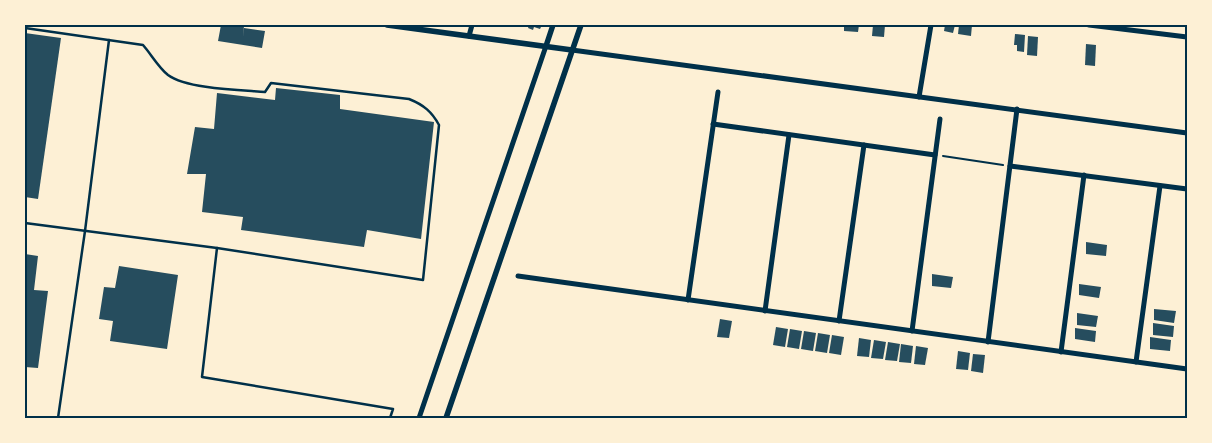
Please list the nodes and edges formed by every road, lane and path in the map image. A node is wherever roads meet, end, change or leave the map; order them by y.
1 (387, 25) edge
2 (472, 25) edge
3 (553, 25) edge
4 (581, 25) edge
5 (931, 25) edge
6 (1089, 25) edge
7 (1108, 26) edge
8 (25, 28) edge
9 (469, 36) junction
10 (1187, 37) edge
11 (109, 40) junction
12 (546, 46) junction
13 (572, 50) junction
14 (718, 92) dead end
15 (919, 97) junction
16 (1017, 109) junction
17 (940, 119) dead end
18 (713, 124) junction
19 (1187, 133) edge
20 (789, 135) junction
21 (864, 145) junction
22 (935, 154) junction
23 (1010, 166) junction
24 (1084, 175) junction
25 (1160, 186) junction
26 (1187, 189) edge
27 (25, 222) edge
28 (85, 231) junction
29 (217, 248) junction
30 (518, 276) dead end
31 (688, 300) junction
32 (765, 311) junction
33 (839, 321) junction
34 (912, 331) junction
35 (988, 342) junction
36 (1061, 352) junction
37 (1136, 362) junction
38 (1187, 369) edge
39 (58, 418) edge
40 (390, 418) edge
41 (419, 418) edge
42 (446, 418) edge

1 - 9 street
2 - 9 street
3 - 12 street
4 - 13 street
5 - 15 street
6 - 7 street
7 - 10 street
8 - 11 lane
9 - 12 street
11 - 28 lane
11 - 29 lane
12 - 13 street
12 - 41 street
13 - 15 street
13 - 42 street
14 - 18 street
15 - 16 street
16 - 19 street
16 - 23 street
17 - 22 street
18 - 20 street
18 - 31 street
20 - 21 street
20 - 32 street
21 - 22 street
21 - 33 street
22 - 23 path
22 - 34 street
23 - 24 street
23 - 35 street
24 - 25 street
24 - 36 street
25 - 26 street
25 - 37 street
27 - 28 lane
28 - 29 lane
28 - 39 lane
29 - 40 lane
30 - 31 street
31 - 32 street
32 - 33 street
33 - 34 street
34 - 35 street
35 - 36 street
36 - 37 street
37 - 38 street

